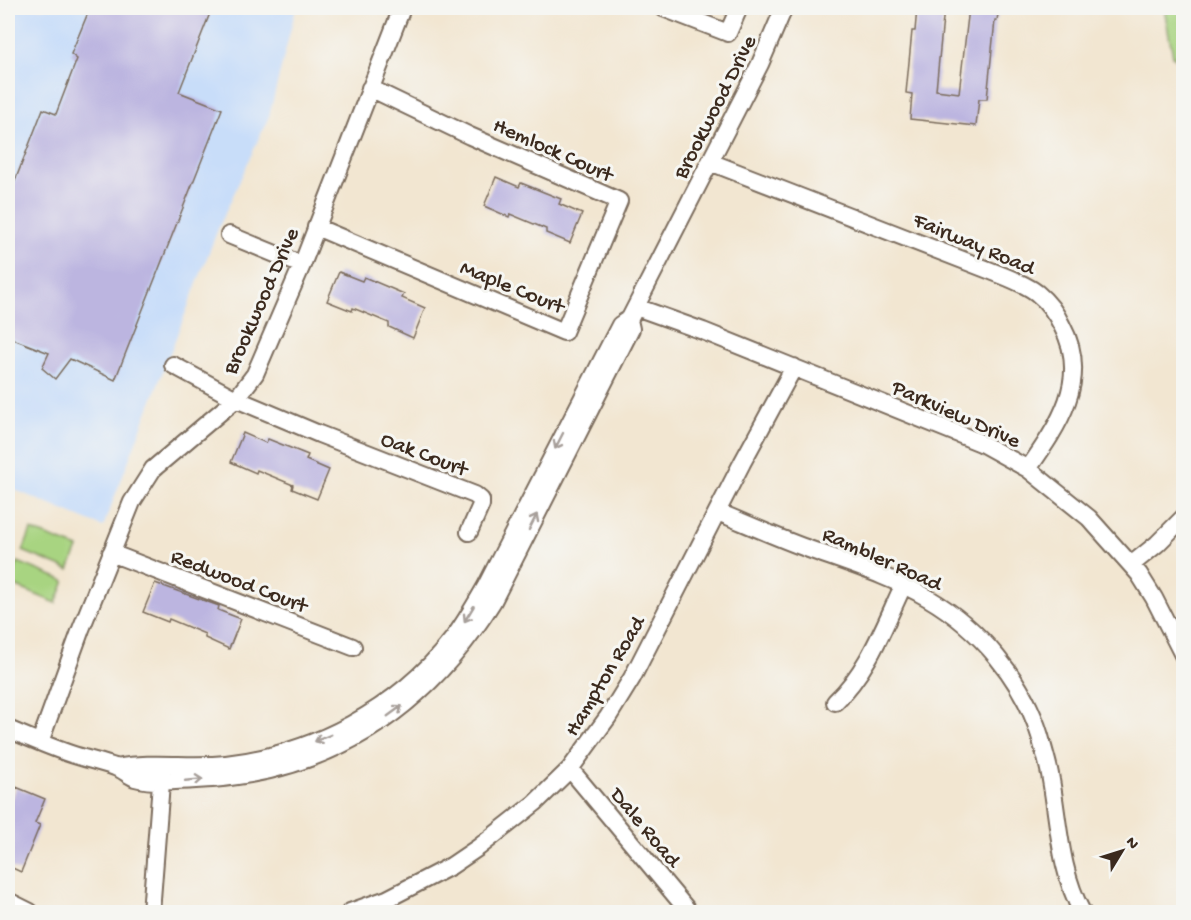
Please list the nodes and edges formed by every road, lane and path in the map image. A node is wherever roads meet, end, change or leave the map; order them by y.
1 (402, 8) edge
2 (663, 8) edge
3 (739, 8) edge
4 (784, 8) edge
5 (370, 88) junction
6 (710, 162) junction
7 (619, 201) joint
8 (316, 227) junction
9 (229, 235) dead end
10 (302, 265) junction
11 (633, 314) junction
12 (173, 365) dead end
13 (794, 367) junction
14 (236, 399) junction
15 (1028, 469) junction
16 (718, 512) junction
17 (1184, 517) edge
18 (469, 532) dead end
19 (111, 553) junction
20 (1131, 565) junction
21 (903, 586) junction
22 (353, 647) dead end
23 (1184, 657) edge
24 (836, 702) dead end
25 (8, 729) edge
26 (40, 742) junction
27 (570, 769) junction
28 (162, 772) junction
29 (8, 902) edge
30 (30, 912) edge
31 (151, 912) edge
32 (350, 912) edge
33 (689, 912) edge
34 (1082, 912) edge

1 - 5 street, Brookwood Drive
2 - 3 street
4 - 6 street, Brookwood Drive
5 - 7 street, Hemlock Court
5 - 8 street, Brookwood Drive
6 - 11 street, Brookwood Drive
6 - 15 street, Fairway Road
7 - 8 street, Maple Court
8 - 10 street, Brookwood Drive
9 - 10 street
10 - 14 street, Brookwood Drive
11 - 13 street, Parkview Drive
11 - 28 street, Brookwood Drive
12 - 14 street
13 - 15 street, Parkview Drive
13 - 16 street, Hampton Road
14 - 18 street, Oak Court
14 - 19 street, Brookwood Drive
15 - 20 street, Parkview Drive
16 - 21 street, Rambler Road
16 - 27 street, Hampton Road
17 - 20 street
19 - 22 street, Redwood Court
19 - 26 street, Brookwood Drive
20 - 23 street, Parkview Drive
21 - 24 street
21 - 34 street, Rambler Road
25 - 26 street, Brookwood Drive
26 - 28 street, Brookwood Drive
27 - 32 street, Hampton Road
27 - 33 street, Dale Road
28 - 31 street
29 - 30 street

